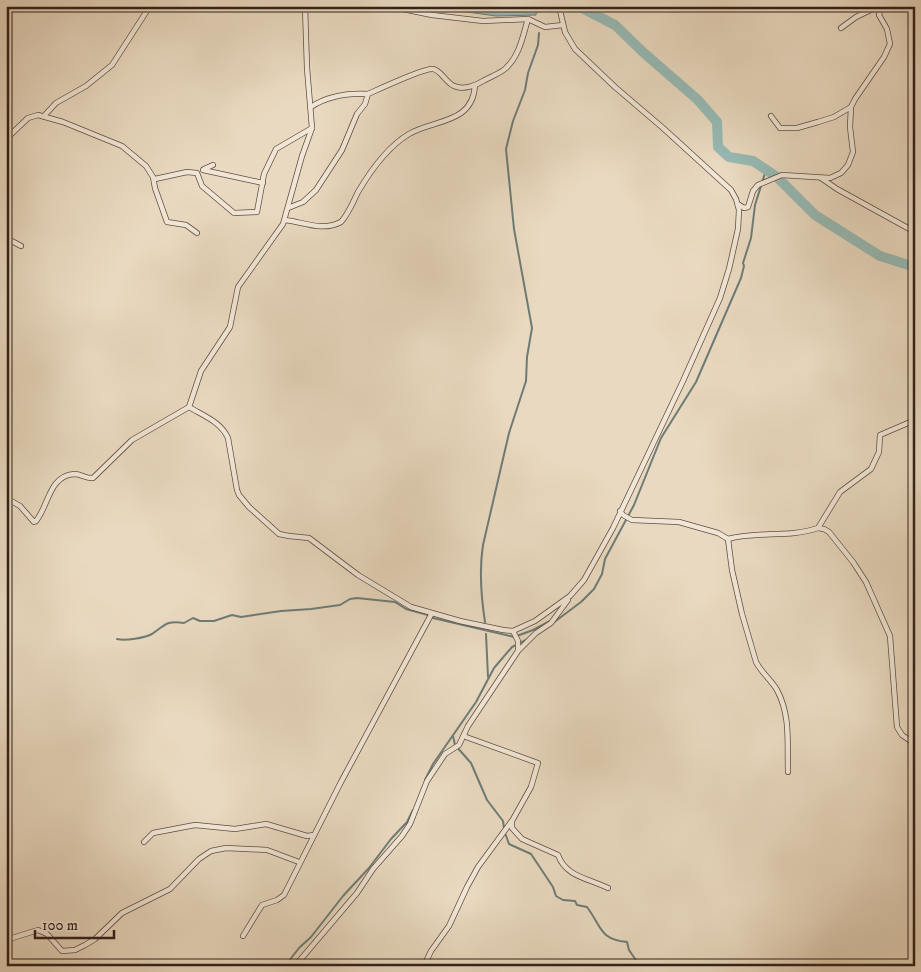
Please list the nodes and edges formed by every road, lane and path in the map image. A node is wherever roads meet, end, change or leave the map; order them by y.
1 (150, 6) edge
2 (305, 6) edge
3 (388, 6) edge
4 (559, 6) edge
5 (880, 6) edge
6 (528, 19) junction
7 (563, 25) junction
8 (842, 28) dead end
9 (475, 85) junction
10 (368, 94) junction
11 (311, 106) junction
12 (851, 108) junction
13 (44, 116) junction
14 (772, 116) dead end
15 (312, 128) junction
16 (6, 139) edge
17 (213, 165) dead end
18 (203, 170) junction
19 (196, 174) junction
20 (821, 178) junction
21 (155, 179) junction
22 (262, 183) junction
23 (738, 204) junction
24 (288, 208) junction
25 (285, 220) junction
26 (915, 232) edge
27 (197, 233) dead end
28 (6, 238) edge
29 (21, 246) dead end
30 (189, 407) junction
31 (915, 420) edge
32 (6, 498) edge
33 (620, 511) junction
34 (818, 528) junction
35 (728, 538) junction
36 (570, 596) junction
37 (432, 613) junction
38 (513, 631) junction
39 (518, 651) junction
40 (464, 734) junction
41 (915, 744) edge
42 (788, 772) dead end
43 (512, 821) junction
44 (314, 835) junction
45 (144, 842) dead end
46 (300, 862) junction
47 (608, 888) dead end
48 (243, 936) dead end
49 (6, 940) edge
50 (295, 966) edge
51 (424, 966) edge

1 - 13 street
2 - 11 street
3 - 6 street
4 - 7 street
5 - 8 street
5 - 12 street
6 - 7 street
6 - 9 street
7 - 23 street
9 - 10 street
9 - 25 street
10 - 11 street
10 - 24 street
11 - 15 street
12 - 14 street
12 - 20 street
13 - 16 street
13 - 21 street
15 - 22 street
15 - 24 street
17 - 18 street
18 - 19 street
18 - 22 street
19 - 21 street
19 - 22 street
20 - 23 street
20 - 26 street
21 - 27 street
23 - 33 street
24 - 25 street
25 - 30 street
28 - 29 street
30 - 32 street
30 - 37 street
31 - 34 street
33 - 35 street
33 - 36 street
34 - 35 street
34 - 41 street
35 - 42 street
36 - 38 street
36 - 39 street
37 - 38 street
37 - 44 street
38 - 39 street
39 - 40 street
40 - 43 street
40 - 50 street
43 - 47 street
43 - 51 street
44 - 45 street
44 - 46 street
46 - 48 street
46 - 49 street

